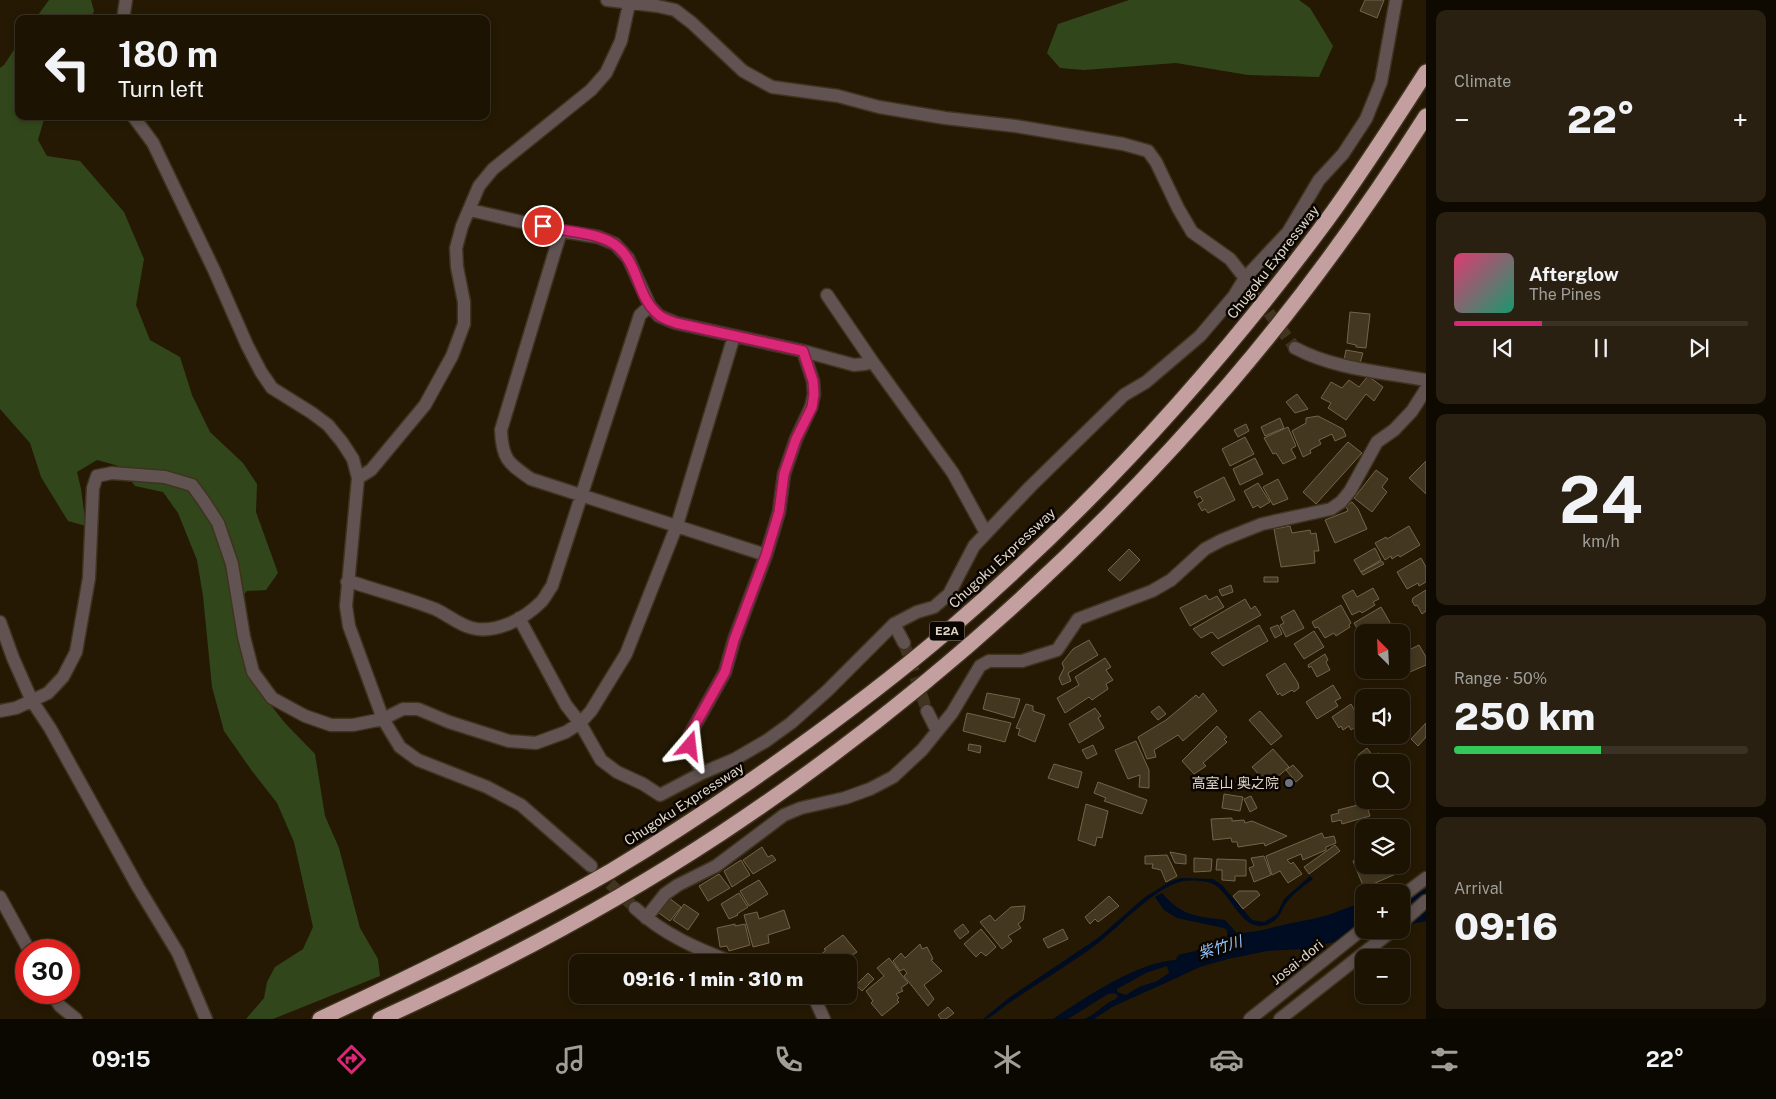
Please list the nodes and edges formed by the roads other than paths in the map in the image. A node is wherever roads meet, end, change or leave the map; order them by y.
1 (126, 0) edge
2 (608, 0) edge
3 (1396, 0) edge
4 (629, 4) junction
5 (124, 15) edge
6 (1426, 72) edge
7 (1426, 116) edge
8 (136, 120) edge
9 (470, 210) junction
10 (561, 231) junction
11 (1245, 278) junction
12 (1253, 292) tunnel mouth
13 (827, 295) dead end
14 (650, 306) junction
15 (734, 336) junction
16 (1295, 348) tunnel mouth
17 (803, 351) junction
18 (872, 361) junction
19 (1426, 380) edge
20 (1426, 389) edge
21 (358, 478) junction
22 (582, 495) junction
23 (677, 525) junction
24 (986, 533) junction
25 (766, 555) junction
26 (347, 582) junction
27 (520, 618) junction
28 (0, 622) edge
29 (894, 624) junction
30 (904, 642) tunnel mouth
31 (32, 701) junction
32 (0, 711) edge
33 (927, 711) tunnel mouth
34 (383, 719) junction
35 (580, 723) junction
36 (937, 731) junction
37 (702, 773) junction
38 (591, 866) tunnel mouth
39 (1423, 880) edge
40 (1410, 891) edge
41 (0, 897) edge
42 (1426, 902) edge
43 (635, 908) tunnel mouth
44 (1410, 915) edge
45 (646, 918) junction
46 (1355, 935) edge
47 (22, 939) edge
48 (1382, 939) edge
49 (710, 954) edge
50 (59, 1004) edge
51 (817, 1004) edge
52 (76, 1019) edge
53 (206, 1019) edge
54 (320, 1019) edge
55 (380, 1019) edge
56 (824, 1019) edge
57 (1250, 1019) edge
58 (1280, 1019) edge

1 - 5 street
2 - 4 street
3 - 11 street
4 - 9 street
4 - 11 street
6 - 54 highway, Chugoku Expressway / E2A
7 - 55 highway, E2A
8 - 21 street
9 - 10 street
9 - 21 street
10 - 14 street
10 - 22 street
11 - 12 street
11 - 24 street
13 - 18 street
14 - 15 street
14 - 22 street
15 - 17 street
15 - 23 street
16 - 19 street
17 - 18 street
17 - 25 street
18 - 24 street
20 - 36 street
21 - 26 street
22 - 23 street
22 - 27 street
23 - 25 street
23 - 35 street
24 - 29 street
25 - 37 street
26 - 27 street
26 - 34 street
27 - 35 street
28 - 31 street
29 - 30 street
29 - 37 street
31 - 32 street
31 - 34 street
31 - 53 street
33 - 36 street
34 - 35 street
34 - 38 street
35 - 37 street
36 - 45 street
39 - 40 street
41 - 47 street
42 - 44 street
43 - 45 street
45 - 49 street
46 - 57 street, Josai-dori
48 - 58 street
50 - 52 street
51 - 56 street

